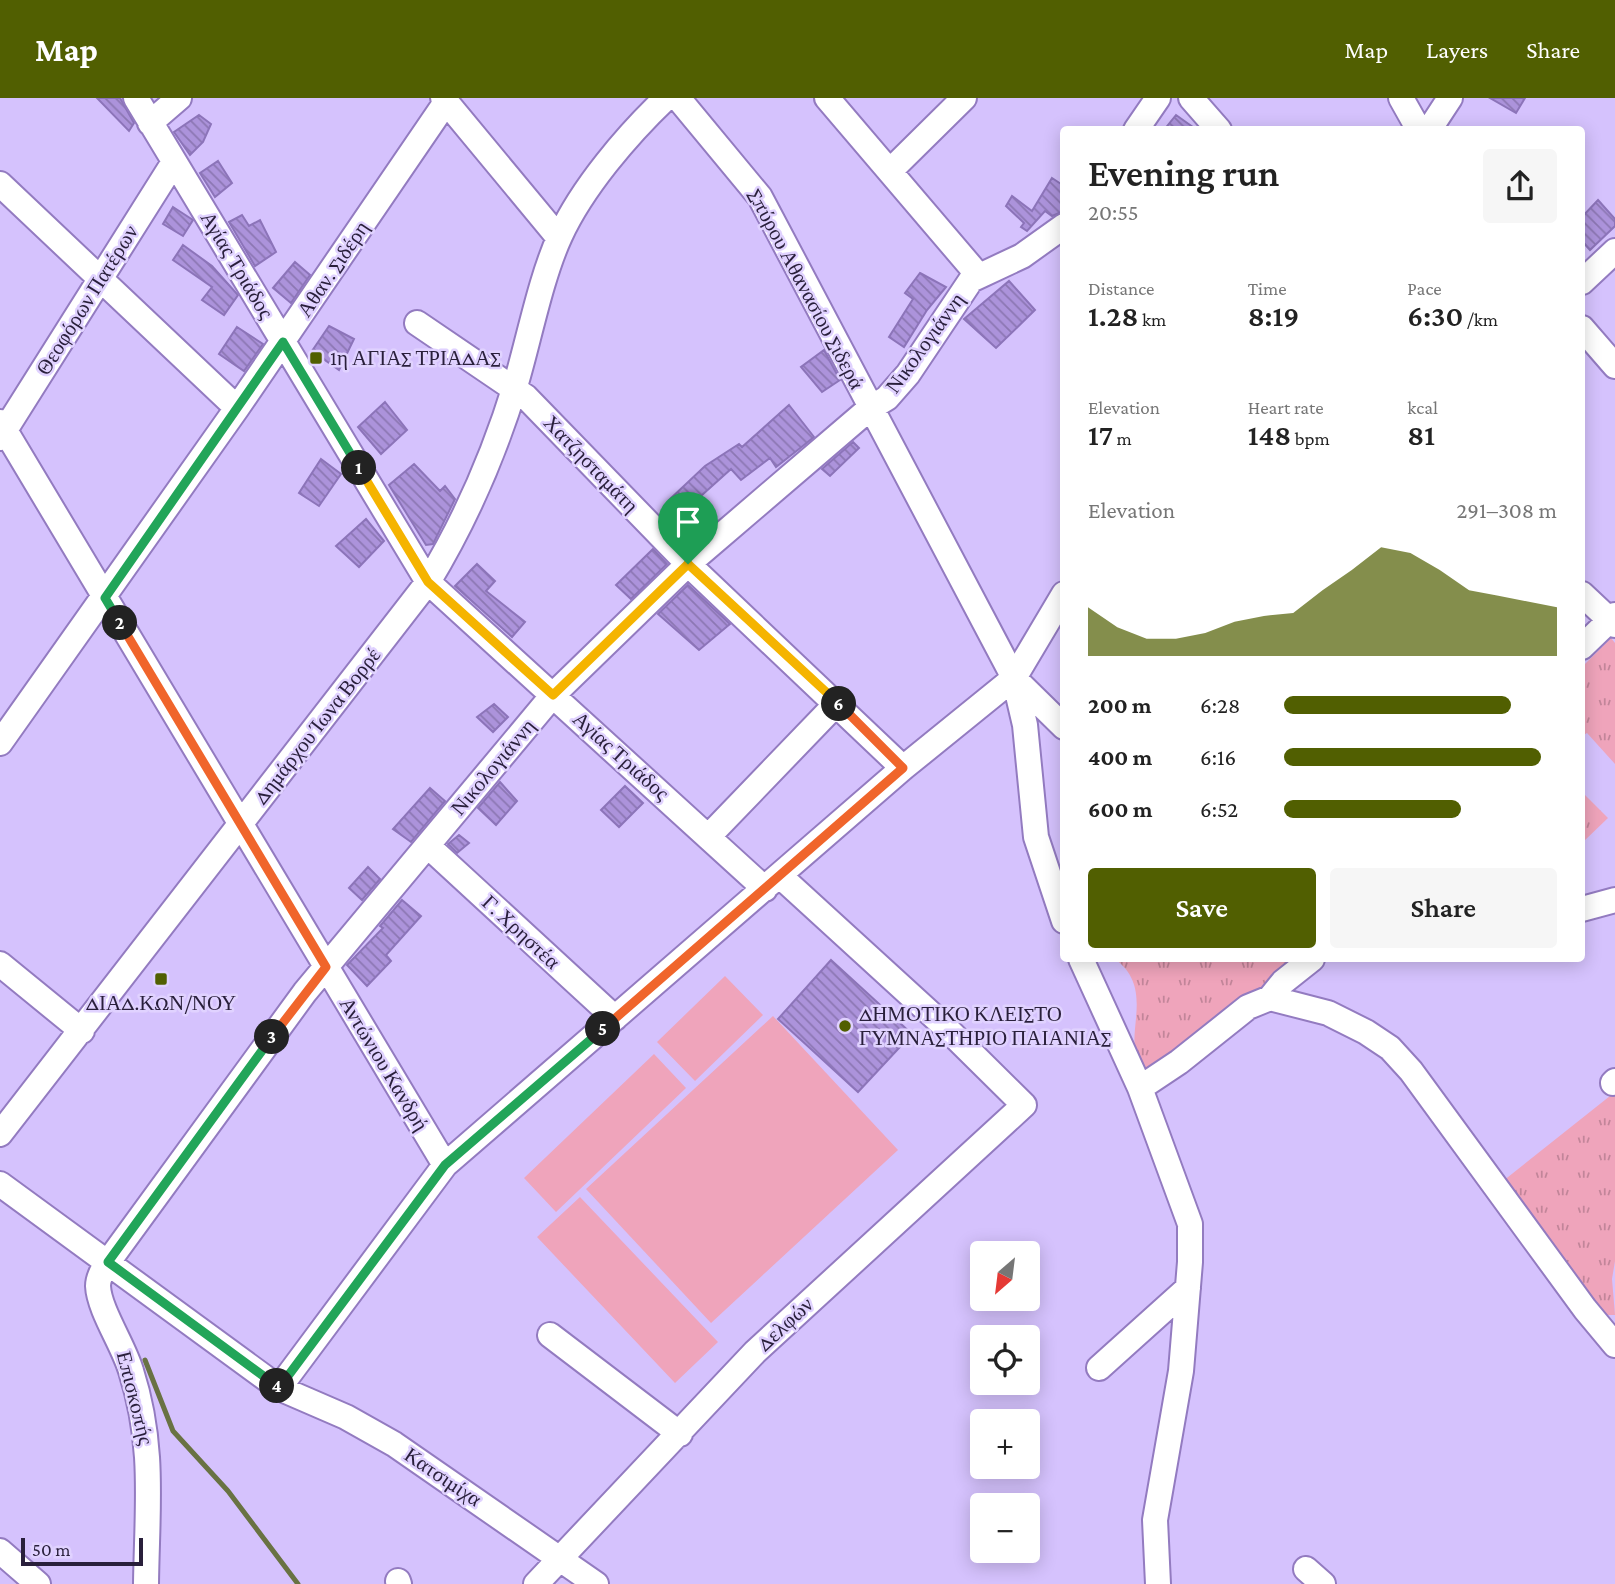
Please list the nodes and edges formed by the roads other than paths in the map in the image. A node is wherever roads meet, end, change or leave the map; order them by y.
1 (136, 98) edge
2 (179, 98) edge
3 (678, 98) edge
4 (827, 98) edge
5 (964, 98) edge
6 (1158, 98) edge
7 (1191, 98) edge
8 (1401, 98) edge
9 (1450, 98) edge
10 (444, 100) edge
11 (653, 102) edge
12 (150, 123) junction
13 (1139, 126) edge
14 (1216, 126) edge
15 (1417, 126) edge
16 (1432, 126) edge
17 (174, 162) junction
18 (890, 171) junction
19 (0, 184) edge
20 (1060, 229) edge
21 (559, 238) junction
22 (1615, 251) edge
23 (978, 275) junction
24 (102, 278) junction
25 (1585, 279) edge
26 (417, 323) dead end
27 (1585, 331) edge
28 (283, 342) junction
29 (1615, 366) edge
30 (514, 388) junction
31 (237, 408) junction
32 (869, 409) junction
33 (2, 430) edge
34 (688, 564) junction
35 (428, 582) junction
36 (1585, 597) edge
37 (105, 598) junction
38 (1060, 601) edge
39 (1613, 620) edge
40 (1585, 644) edge
41 (1014, 678) junction
42 (553, 695) junction
43 (837, 703) junction
44 (1060, 723) edge
45 (0, 743) edge
46 (903, 768) junction
47 (241, 825) junction
48 (708, 837) junction
49 (428, 845) junction
50 (773, 883) junction
51 (1615, 900) edge
52 (1585, 908) edge
53 (1060, 909) edge
54 (1082, 962) edge
55 (1308, 962) edge
56 (0, 964) edge
57 (326, 967) junction
58 (1270, 998) junction
59 (615, 1018) junction
60 (82, 1031) junction
61 (1140, 1088) junction
62 (1024, 1105) joint
63 (0, 1135) edge
64 (445, 1165) junction
65 (0, 1184) edge
66 (108, 1262) junction
67 (1188, 1288) junction
68 (550, 1335) dead end
69 (1615, 1345) edge
70 (1099, 1368) dead end
71 (279, 1388) junction
72 (680, 1434) junction
73 (0, 1551) edge
74 (561, 1559) junction
75 (38, 1584) edge
76 (146, 1584) edge
77 (536, 1584) edge
78 (596, 1584) edge
79 (1158, 1584) edge

1 - 12 street, Αγίας Τριάδος
2 - 12 street
3 - 32 street, Σπύρου Αθανασίου Σιδερά
4 - 18 street
5 - 18 street
6 - 13 street
7 - 14 street
8 - 15 street
9 - 16 street
10 - 21 street
10 - 28 street, Αθαν. Σιδέρη
11 - 21 street, Δημάρχου Ίωνα Βορρέ
12 - 17 street, Αγίας Τριάδος
17 - 24 street, Θεοφόρων Πατέρων
17 - 28 street, Αγίας Τριάδος
18 - 23 street
19 - 24 street
20 - 23 street, Νικολογιάννη
21 - 30 street, Δημάρχου Ίωνα Βορρέ
22 - 25 street
23 - 32 street, Νικολογιάννη
24 - 31 street
24 - 33 street, Θεοφόρων Πατέρων
26 - 30 street, Χατζησταμάτη
27 - 29 street
28 - 31 street, Αθαν. Σιδέρη
28 - 35 street, Αγίας Τριάδος
30 - 34 street, Χατζησταμάτη
30 - 35 street, Δημάρχου Ίωνα Βορρέ
31 - 37 street, Αθαν. Σιδέρη
32 - 34 street, Νικολογιάννη
32 - 41 street, Σπύρου Αθανασίου Σιδερά
33 - 37 street, Αντώνιου Κανδρή
34 - 42 street, Νικολογιάννη
34 - 43 street, Χατζησταμάτη
35 - 42 street, Αγίας Τριάδος
35 - 47 street, Δημάρχου Ίωνα Βορρέ
36 - 39 street
37 - 45 street, Αθαν. Σιδέρη
37 - 47 street, Αντώνιου Κανδρή
38 - 41 street
39 - 40 street
41 - 44 street
41 - 46 street
41 - 53 street
42 - 48 street, Αγίας Τριάδος
42 - 49 street, Νικολογιάννη
43 - 46 street, Χατζησταμάτη
43 - 48 street
46 - 50 street
47 - 57 street, Αντώνιου Κανδρή
47 - 60 street, Δημάρχου Ίωνα Βορρέ
48 - 50 street, Αγίας Τριάδος
49 - 57 street, Νικολογιάννη
49 - 59 street, Γ. Χρηστέα
50 - 59 street
50 - 62 street, Αγίας Τριάδος
51 - 52 street
54 - 61 street
55 - 58 street
56 - 60 street
57 - 64 street, Αντώνιου Κανδρή
57 - 66 street, Νικολογιάννη
58 - 61 street
58 - 69 street
59 - 64 street
60 - 63 street, Δημάρχου Ίωνα Βορρέ
61 - 67 street
62 - 72 street, Δελφών
64 - 71 street
65 - 66 street, Κατσιμίχα
66 - 71 street, Κατσιμίχα
66 - 76 street, Επισκοπής
67 - 70 street
67 - 79 street
68 - 72 street
71 - 74 street, Κατσιμίχα
72 - 74 street, Δελφών
73 - 75 street
74 - 77 street, Δελφών
74 - 78 street, Κατσιμίχα

